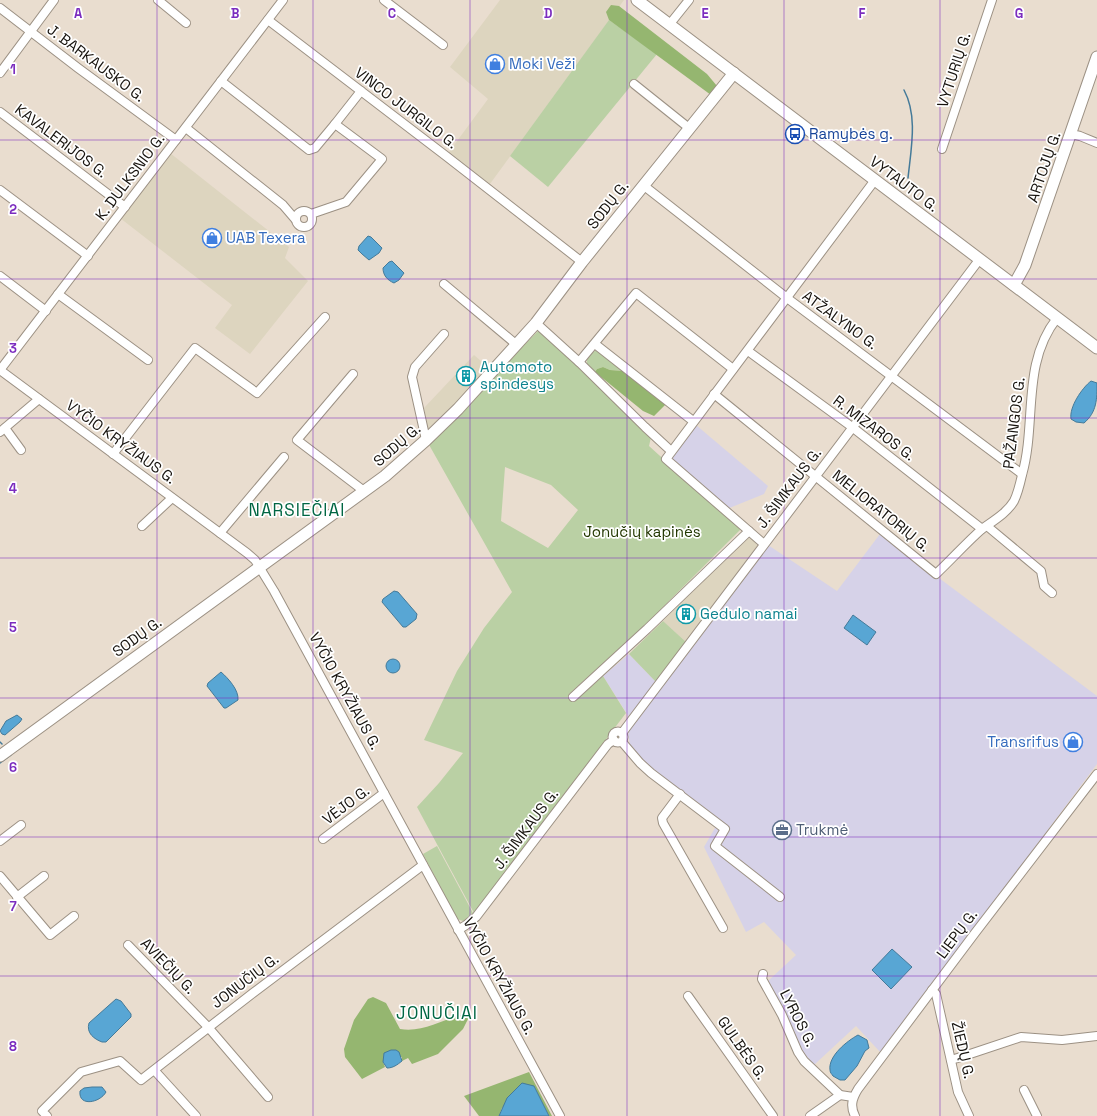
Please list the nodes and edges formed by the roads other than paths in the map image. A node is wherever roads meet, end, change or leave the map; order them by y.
1 (54, 0) edge
2 (158, 0) edge
3 (283, 0) edge
4 (384, 0) edge
5 (637, 0) edge
6 (688, 0) edge
7 (992, 0) edge
8 (0, 8) edge
9 (268, 20) junction
10 (186, 23) dead end
11 (669, 25) junction
12 (31, 31) junction
13 (442, 45) dead end
14 (1097, 58) edge
15 (0, 72) edge
16 (734, 73) junction
17 (221, 81) junction
18 (634, 84) dead end
19 (361, 91) junction
20 (0, 112) edge
21 (335, 124) junction
22 (186, 128) junction
23 (689, 128) junction
24 (1072, 134) junction
25 (176, 140) junction
26 (1097, 143) edge
27 (942, 148) dead end
28 (875, 180) junction
29 (643, 186) junction
30 (0, 190) edge
31 (284, 205) junction
32 (125, 207) junction
33 (302, 211) junction
34 (311, 214) junction
35 (296, 219) junction
36 (88, 256) junction
37 (979, 260) junction
38 (582, 262) junction
39 (0, 276) edge
40 (444, 284) dead end
41 (1014, 285) junction
42 (58, 294) junction
43 (787, 298) junction
44 (46, 310) junction
45 (325, 317) dead end
46 (1057, 318) junction
47 (536, 323) junction
48 (444, 334) dead end
49 (595, 344) junction
50 (518, 345) junction
51 (1097, 348) edge
52 (748, 351) junction
53 (148, 360) dead end
54 (579, 362) junction
55 (733, 369) junction
56 (0, 370) edge
57 (353, 374) dead end
58 (891, 375) junction
59 (714, 394) junction
60 (39, 399) junction
61 (693, 421) junction
62 (852, 427) junction
63 (2, 430) edge
64 (426, 440) junction
65 (21, 450) dead end
66 (671, 451) junction
67 (113, 454) junction
68 (284, 457) dead end
69 (1022, 474) junction
70 (816, 476) junction
71 (364, 491) junction
72 (172, 498) junction
73 (142, 526) dead end
74 (984, 528) junction
75 (749, 531) junction
76 (220, 533) junction
77 (764, 544) junction
78 (259, 566) junction
79 (936, 574) joint
80 (1052, 593) dead end
81 (573, 697) dead end
82 (618, 741) junction
83 (0, 756) edge
84 (1097, 774) edge
85 (384, 793) junction
86 (680, 794) junction
87 (21, 825) dead end
88 (324, 839) dead end
89 (0, 841) edge
90 (423, 865) junction
91 (0, 876) edge
92 (44, 876) dead end
93 (17, 897) junction
94 (780, 897) dead end
95 (74, 916) dead end
96 (723, 928) dead end
97 (458, 930) junction
98 (128, 945) dead end
99 (763, 974) dead end
100 (932, 990) junction
101 (688, 996) dead end
102 (208, 1027) junction
103 (1097, 1036) edge
104 (951, 1060) junction
105 (155, 1071) junction
106 (1024, 1090) dead end
107 (840, 1095) junction
108 (268, 1097) dead end
109 (853, 1097) junction
110 (47, 1116) edge
111 (196, 1116) edge
112 (560, 1116) edge
113 (772, 1116) edge
114 (810, 1116) edge
115 (855, 1116) edge
116 (970, 1116) edge
117 (1037, 1116) edge

1 - 12 street
2 - 10 street
3 - 9 street, K. DULKSNIO G.
4 - 13 street
5 - 11 main road, VYTAUTO G.
6 - 11 street
7 - 27 street, VYTURIŲ G.
8 - 12 street, J. BARKAUSKO G.
9 - 17 street, K. DULKSNIO G.
9 - 19 street, VINCO JURGILO G.
11 - 16 main road, VYTAUTO G.
12 - 15 street
12 - 25 street, J. BARKAUSKO G.
14 - 24 main road, ARTOJŲ G.
16 - 23 main road, SODŲ G.
16 - 28 main road, VYTAUTO G.
17 - 21 street
17 - 22 street, K. DULKSNIO G.
18 - 23 street
19 - 21 street
19 - 38 street, VINCO JURGILO G.
20 - 32 street, KAVALERIJOS G.
21 - 34 street
22 - 25 street, K. DULKSNIO G.
22 - 31 street
23 - 29 main road, SODŲ G.
24 - 26 street
24 - 41 main road, ARTOJŲ G.
25 - 32 street, K. DULKSNIO G.
28 - 37 main road, VYTAUTO G.
28 - 43 street
29 - 38 main road, SODŲ G.
29 - 43 street, ATŽALYNO G.
30 - 36 street
31 - 33 street
31 - 35 street
32 - 36 street, K. DULKSNIO G.
33 - 34 street
33 - 35 street
34 - 35 street
36 - 42 street, K. DULKSNIO G.
37 - 41 main road, VYTAUTO G.
37 - 58 street, J. ŠIMKAUS G.
38 - 47 main road, SODŲ G.
39 - 44 street
40 - 50 street
41 - 46 main road, VYTAUTO G.
42 - 44 street, K. DULKSNIO G.
42 - 53 street
43 - 52 street
43 - 58 street, ATŽALYNO G.
44 - 56 street, K. DULKSNIO G.
45 - 67 street
46 - 51 main road, VYTAUTO G.
46 - 69 street, PAŽANGOS G.
47 - 50 main road, SODŲ G.
47 - 54 street
48 - 64 street
49 - 54 street
49 - 55 street
49 - 61 street
50 - 64 main road, SODŲ G.
52 - 55 street
52 - 62 street, R. MIZAROS G.
54 - 66 street
55 - 59 street
56 - 60 street, VYČIO KRYŽIAUS G.
57 - 71 street
58 - 62 street, J. ŠIMKAUS G.
58 - 69 street, ATŽALYNO G.
59 - 61 street
59 - 70 street, MELIORATORIŲ G.
60 - 63 street
60 - 67 street, VYČIO KRYŽIAUS G.
61 - 66 street
62 - 70 street, J. ŠIMKAUS G.
62 - 74 street, R. MIZAROS G.
63 - 65 street
64 - 71 main road, SODŲ G.
66 - 75 street
67 - 72 street, VYČIO KRYŽIAUS G.
68 - 76 street
69 - 74 street, PAŽANGOS G.
70 - 77 street, J. ŠIMKAUS G.
70 - 79 street, MELIORATORIŲ G.
71 - 78 main road, SODŲ G.
72 - 73 street
72 - 76 street, VYČIO KRYŽIAUS G.
74 - 79 street, PAŽANGOS G.
74 - 80 street, R. MIZAROS G.
75 - 77 street
75 - 81 street
76 - 78 street, VYČIO KRYŽIAUS G.
77 - 82 street, J. ŠIMKAUS G.
78 - 83 main road, SODŲ G.
78 - 85 street, VYČIO KRYŽIAUS G.
82 - 86 street
82 - 97 street, J. ŠIMKAUS G.
84 - 100 street, LIEPŲ G.
85 - 88 street, VĖJO G.
85 - 90 street, VYČIO KRYŽIAUS G.
86 - 94 street
86 - 96 street
87 - 89 street
90 - 97 street, VYČIO KRYŽIAUS G.
90 - 102 street, JONUČIŲ G.
91 - 93 street
92 - 93 street
93 - 95 street
97 - 112 street, VYČIO KRYŽIAUS G.
98 - 102 street, AVIEČIŲ G.
99 - 107 street, LYROS G.
100 - 104 street, ŽIEDŲ G.
100 - 109 street, LIEPŲ G.
101 - 113 street, GULBĖS G.
102 - 105 street, JONUČIŲ G.
102 - 108 street, AVIEČIŲ G.
103 - 104 street
104 - 116 street, ŽIEDŲ G.
105 - 110 street, JONUČIŲ G.
105 - 111 street
106 - 117 street
107 - 109 street
107 - 114 street
109 - 115 street

